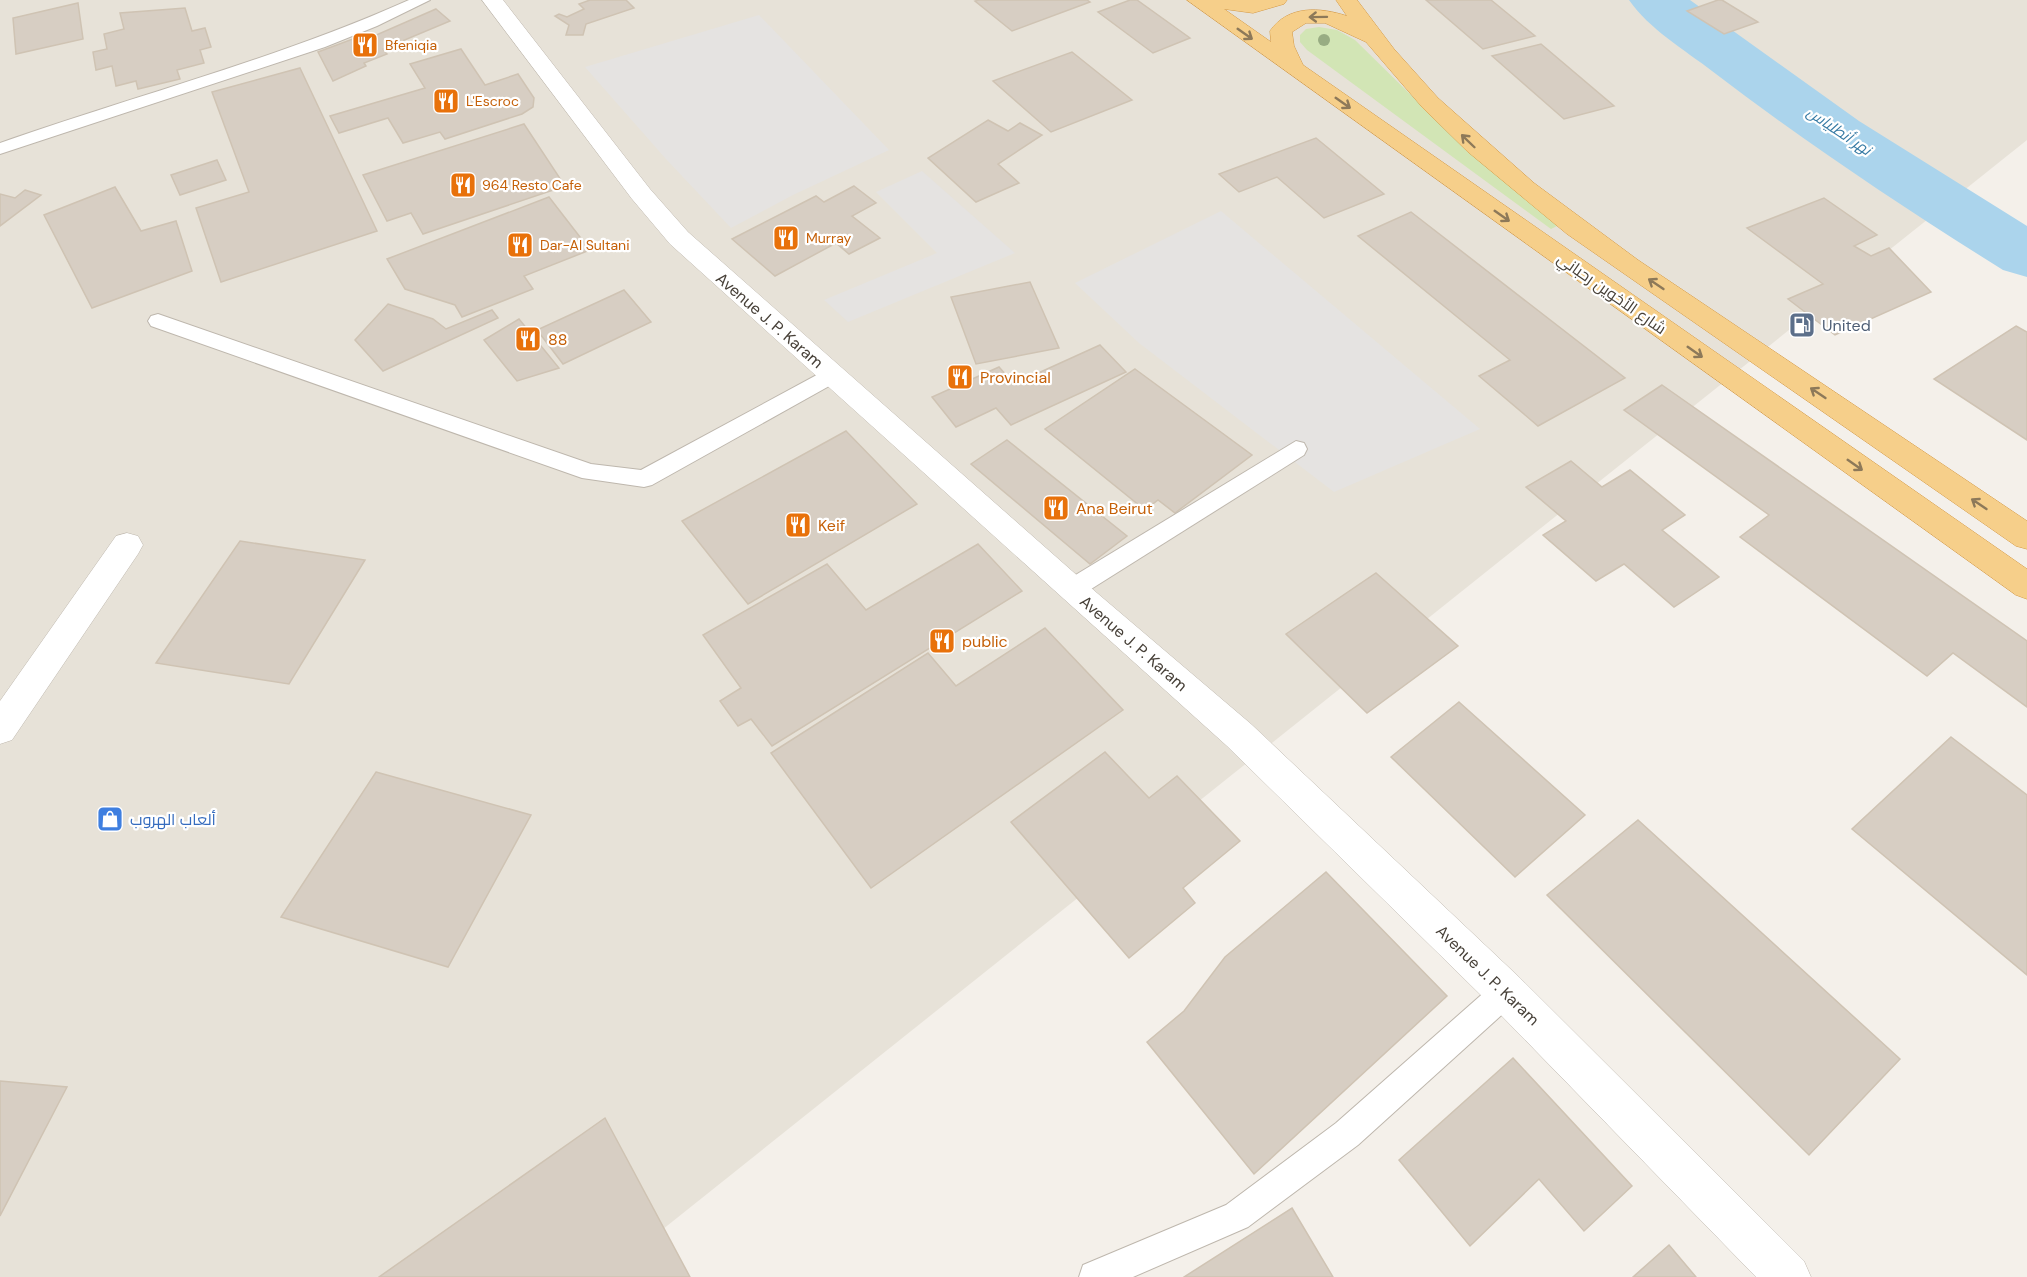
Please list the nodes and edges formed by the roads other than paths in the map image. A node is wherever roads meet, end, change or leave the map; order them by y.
1 (422, 0) edge
2 (492, 0) edge
3 (1197, 0) edge
4 (1204, 0) edge
5 (1277, 0) edge
6 (1346, 0) edge
7 (1372, 37) junction
8 (1295, 69) junction
9 (0, 149) edge
10 (158, 321) dead end
11 (833, 375) junction
12 (1296, 449) dead end
13 (2027, 537) edge
14 (127, 544) dead end
15 (2027, 586) edge
16 (1072, 589) junction
17 (0, 729) edge
18 (1506, 992) junction
19 (1095, 1277) edge
20 (1788, 1277) edge

1 - 9 lane
2 - 11 street, Avenue J. P. Karam
3 -> 8 highway, شارع الأخوين رحباني
4 - 5 highway
6 - 7 highway, شارع الأخوين رحباني
7 -> 8 highway
13 -> 7 highway, شارع الأخوين رحباني
8 -> 15 highway, شارع الأخوين رحباني
10 - 11 lane
11 - 16 street, Avenue J. P. Karam
12 - 16 lane
14 - 17 street
16 - 18 street, Avenue J. P. Karam
18 - 19 lane
18 - 20 street, Avenue J. P. Karam

